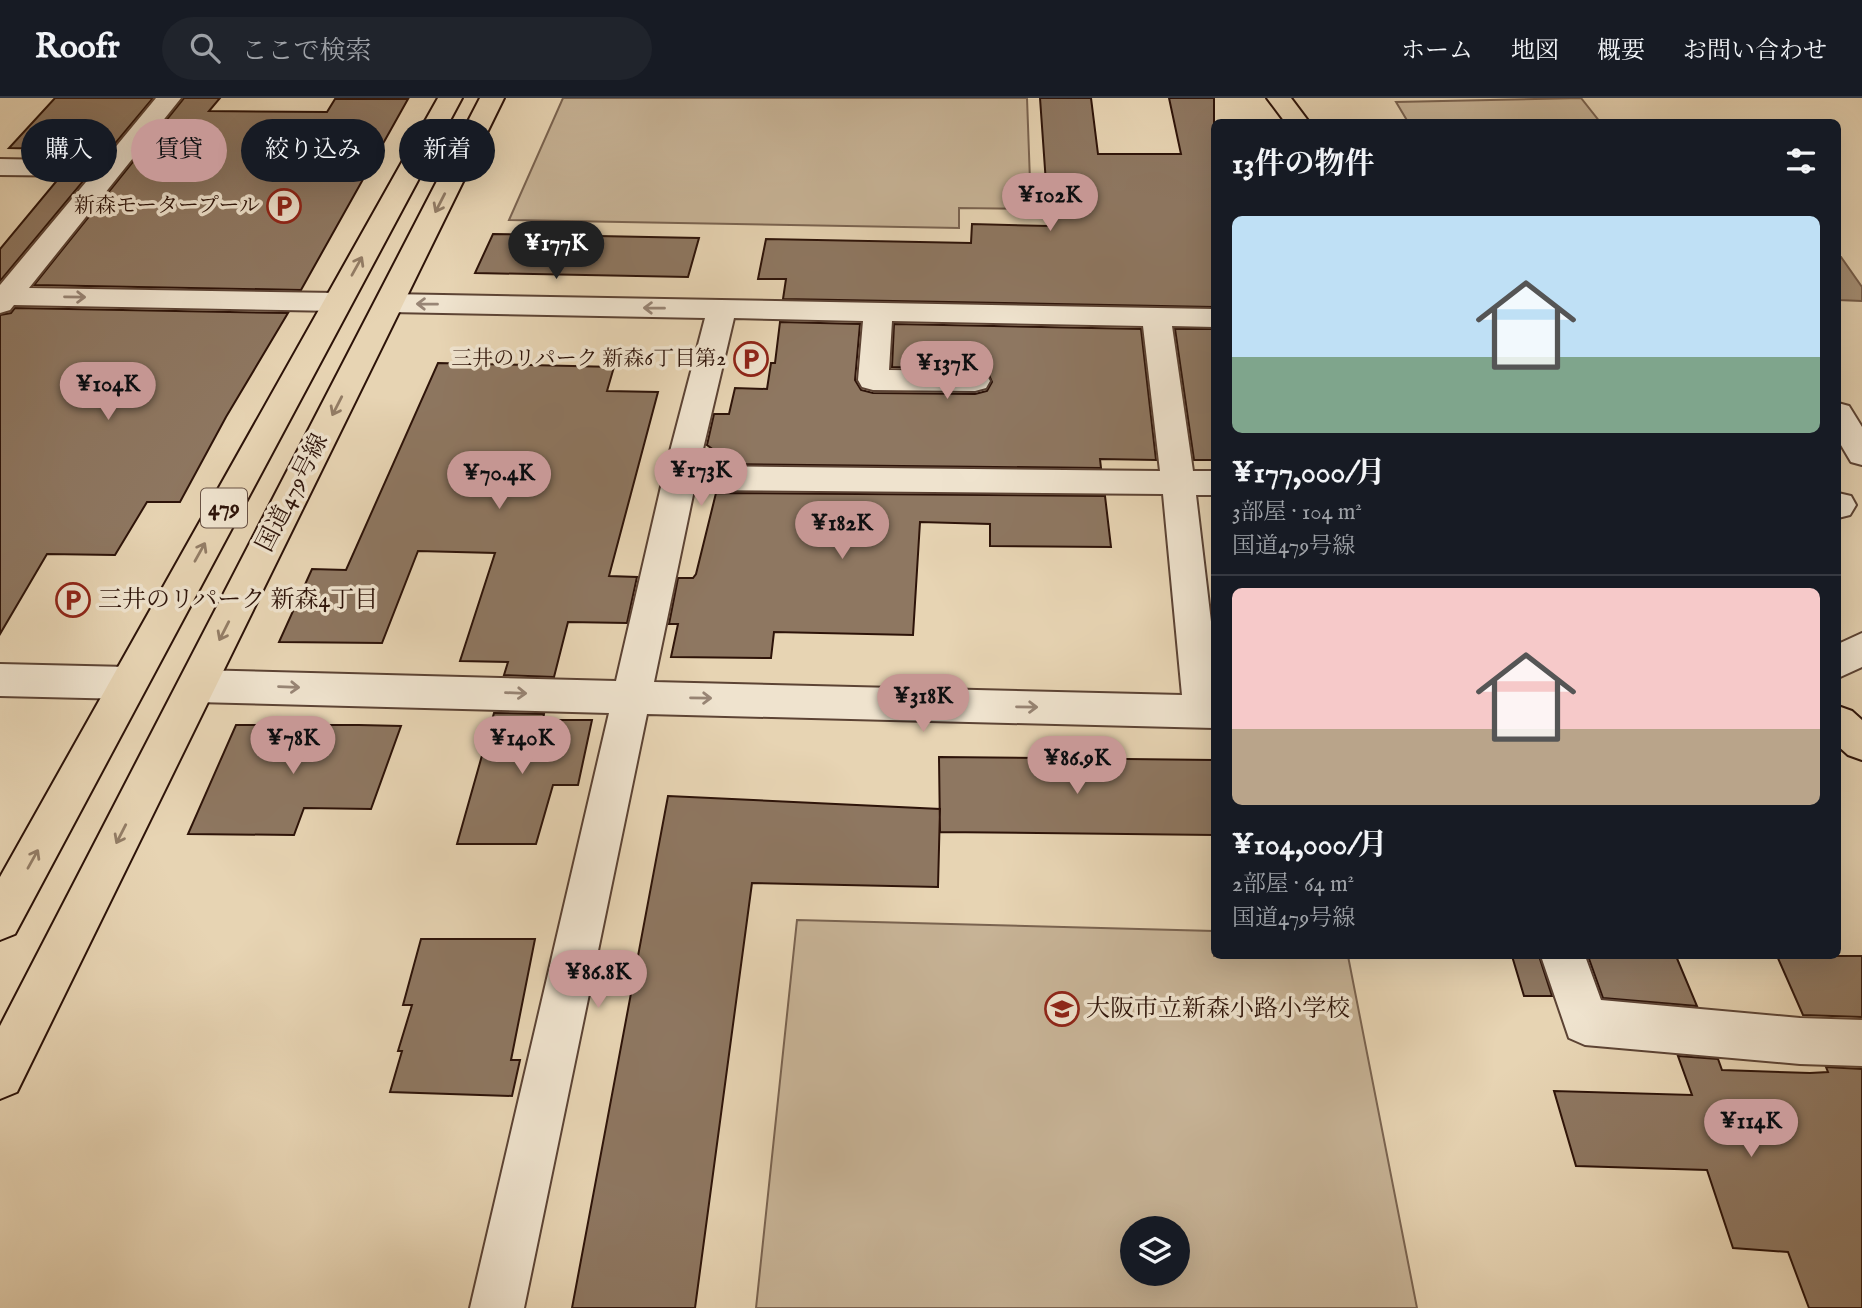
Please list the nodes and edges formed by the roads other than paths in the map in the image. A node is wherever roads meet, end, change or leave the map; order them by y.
1 (169, 98) edge
2 (450, 98) edge
3 (492, 98) edge
4 (1279, 98) edge
5 (1295, 119) edge
6 (117, 162) edge
7 (0, 167) edge
8 (21, 167) edge
9 (100, 182) edge
10 (2, 299) edge
11 (337, 302) junction
12 (389, 303) junction
13 (722, 309) junction
14 (878, 313) junction
15 (1156, 317) junction
16 (1211, 318) edge
17 (975, 381) dead end
18 (1841, 419) edge
19 (1862, 454) edge
20 (680, 478) junction
21 (1178, 483) junction
22 (1211, 483) edge
23 (1862, 648) edge
24 (1841, 661) edge
25 (0, 680) edge
26 (128, 683) junction
27 (196, 686) junction
28 (633, 697) junction
29 (1209, 712) edge
30 (0, 919) edge
31 (1564, 959) edge
32 (1862, 1043) edge
33 (0, 1075) edge
34 (497, 1308) edge

1 - 6 street
11 -> 2 main road, 479
3 -> 12 main road, 国道479号線 / 479
4 - 5 main road
7 - 8 street
9 - 10 street
10 -> 11 street
26 -> 11 main road, 479
13 -> 12 street
12 -> 27 main road, 国道479号線 / 479
13 - 14 street
13 - 20 street
14 - 15 street
14 - 17 street
15 - 16 street
15 - 21 street
18 - 19 street
20 - 21 street
20 - 28 street
21 - 22 street
21 - 29 street
23 - 24 street
25 - 26 street
30 -> 26 main road, 479
27 -> 28 street
27 -> 33 main road, 国道479号線 / 479
28 -> 29 street
28 - 34 street
31 - 32 street

